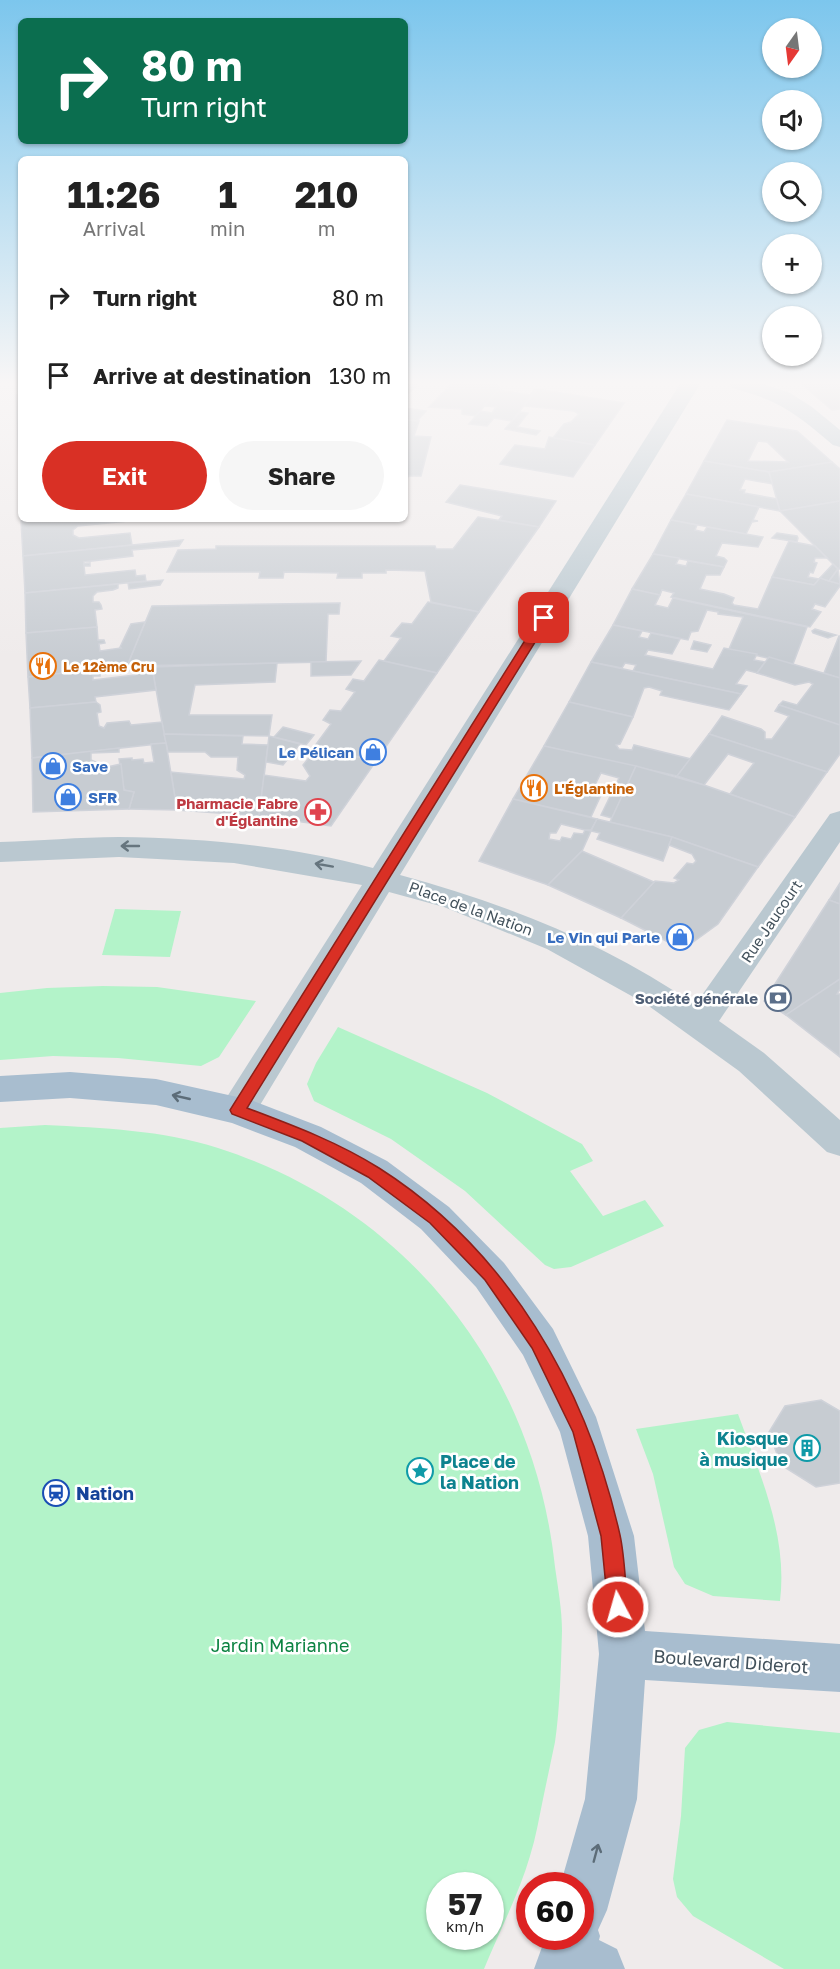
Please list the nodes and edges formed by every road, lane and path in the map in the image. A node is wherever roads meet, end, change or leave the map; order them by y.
1 (633, 476) edge
2 (840, 820) edge
3 (0, 852) edge
4 (381, 878) junction
5 (700, 1022) junction
6 (0, 1089) edge
7 (238, 1110) junction
8 (840, 1142) edge
9 (623, 1654) junction
10 (840, 1668) edge
11 (594, 1872) edge

1 - 4 street
2 - 5 street, Rue Jaucourt
4 -> 3 street, Place de la Nation
4 - 5 street, Place de la Nation
4 - 7 street
5 - 8 street, Place de la Nation
7 -> 6 main road
7 - 9 main road
9 - 10 main road, Boulevard Diderot
11 -> 9 main road

